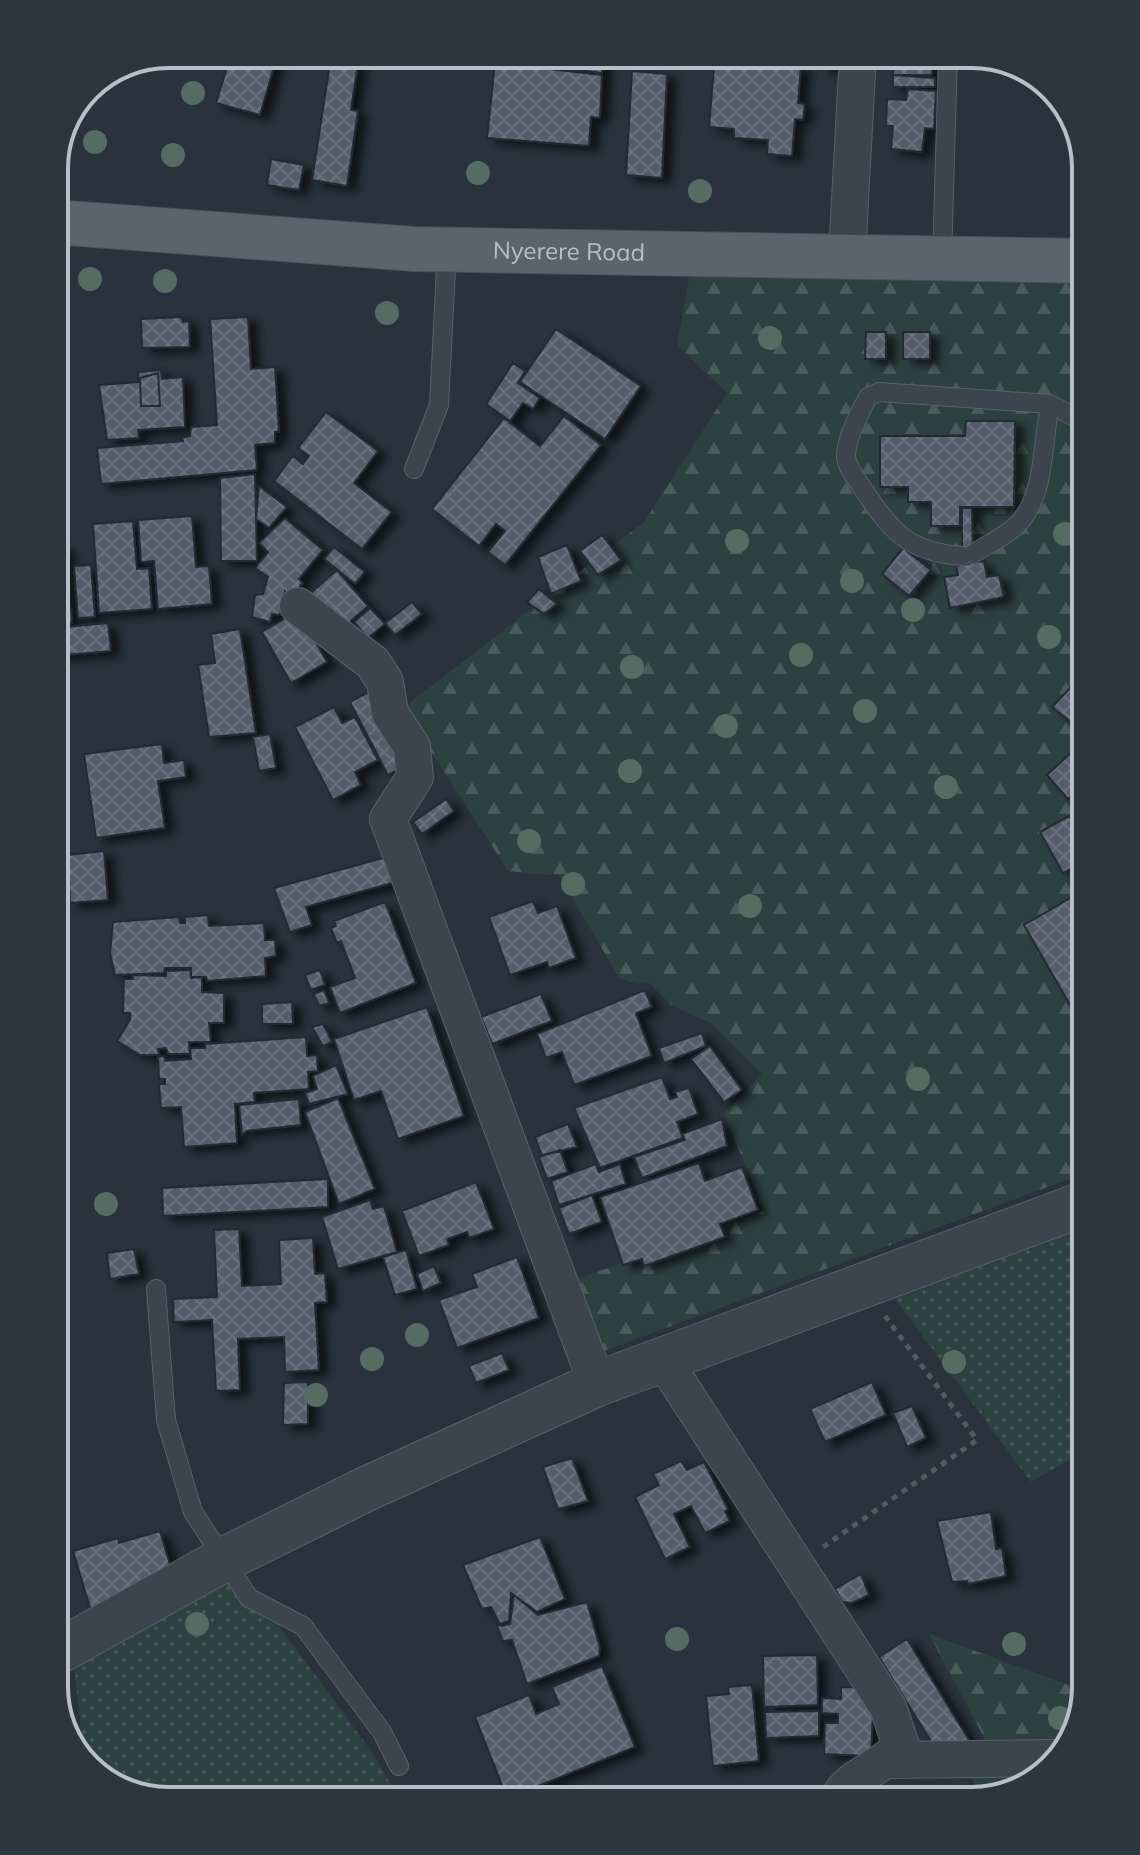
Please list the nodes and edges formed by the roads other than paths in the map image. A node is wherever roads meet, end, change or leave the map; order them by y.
1 (857, 68) edge
2 (948, 68) edge
3 (68, 223) edge
4 (447, 249) junction
5 (847, 255) junction
6 (942, 259) junction
7 (1072, 261) edge
8 (1050, 404) junction
9 (1072, 416) edge
10 (414, 469) dead end
11 (298, 606) dead end
12 (1072, 1208) edge
13 (156, 1289) dead end
14 (664, 1361) junction
15 (597, 1384) junction
16 (223, 1560) junction
17 (68, 1646) edge
18 (1042, 1758) edge
19 (889, 1760) junction
20 (399, 1766) dead end
21 (844, 1787) edge

1 - 5 street
2 - 6 lane
3 - 4 main road, Nyerere Road
4 - 5 main road, Nyerere Road
4 - 10 lane
5 - 6 main road, Nyerere Road
6 - 7 main road, Nyerere Road
8 - 8 lane
8 - 9 lane
11 - 15 street
12 - 14 street
13 - 16 lane
14 - 15 street
14 - 19 street
15 - 16 street
16 - 17 street
16 - 20 lane
18 - 19 street
19 - 21 street

